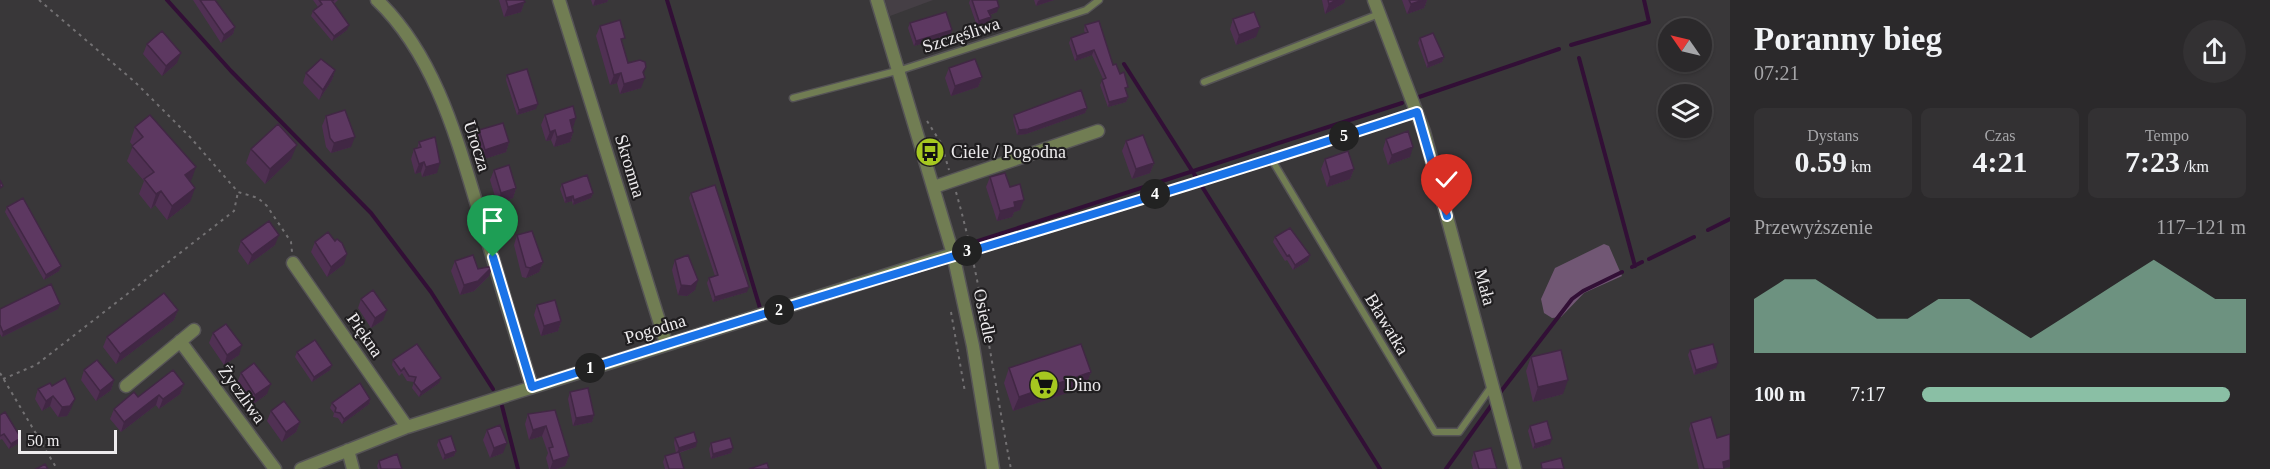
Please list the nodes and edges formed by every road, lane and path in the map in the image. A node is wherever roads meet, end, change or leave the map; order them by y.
1 (39, 0) edge
2 (377, 0) edge
3 (559, 0) edge
4 (877, 0) edge
5 (1098, 0) edge
6 (1374, 0) edge
7 (1379, 14) junction
8 (899, 70) junction
9 (1204, 82) dead end
10 (794, 98) dead end
11 (1417, 112) junction
12 (1098, 131) dead end
13 (1272, 160) junction
14 (1195, 181) joint
15 (934, 187) junction
16 (238, 192) junction
17 (953, 254) junction
18 (293, 263) joint
19 (950, 304) dead end
20 (194, 330) dead end
21 (180, 341) junction
22 (666, 343) junction
23 (0, 373) edge
24 (3, 379) junction
25 (1493, 384) junction
26 (126, 386) dead end
27 (532, 387) junction
28 (965, 392) dead end
29 (407, 427) junction
30 (348, 450) junction
31 (57, 469) edge
32 (275, 469) edge
33 (301, 469) edge
34 (353, 469) edge
35 (993, 469) edge
36 (1515, 469) edge

1 - 16 path
2 - 27 street, Urocza
3 - 22 street, Skromna
4 - 8 street, Osiedle
5 - 8 lane, Szczęśliwa
6 - 7 street, Mała
7 - 9 lane
7 - 11 street, Mała
8 - 10 lane, Szczęśliwa
8 - 15 street, Osiedle
11 - 13 lane
11 - 25 street, Mała
12 - 15 street
13 - 14 lane
13 - 25 lane, Bławatka
14 - 17 path
15 - 17 street, Osiedle
16 - 18 path
16 - 24 path
17 - 22 street, Pogodna
17 - 35 street, Osiedle
18 - 29 street, Piękna
19 - 28 path
20 - 21 street
21 - 26 street
21 - 32 street, Życzliwa
22 - 27 street, Pogodna
23 - 24 path
24 - 31 path
25 - 36 street, Mała
27 - 29 street, Pogodna
29 - 30 street, Pogodna
30 - 33 street, Pogodna
30 - 34 street

